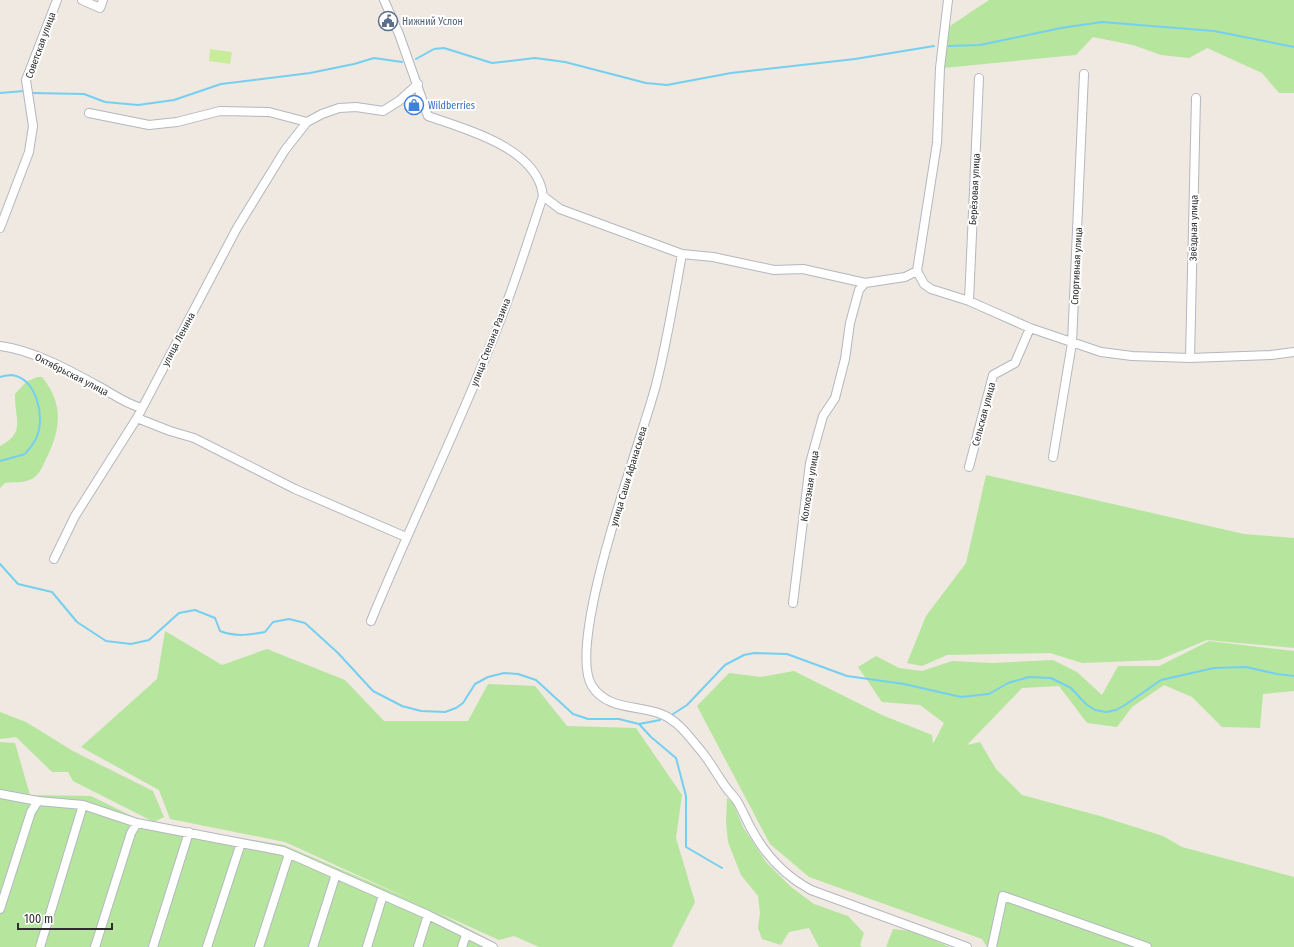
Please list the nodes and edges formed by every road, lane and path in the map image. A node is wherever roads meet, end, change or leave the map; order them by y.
1 (57, 0) edge
2 (82, 0) edge
3 (103, 0) edge
4 (384, 0) edge
5 (948, 0) edge
6 (1084, 74) dead end
7 (980, 78) dead end
8 (418, 84) junction
9 (1196, 98) dead end
10 (89, 113) dead end
11 (307, 122) junction
12 (544, 196) junction
13 (0, 228) edge
14 (682, 254) junction
15 (917, 271) junction
16 (865, 283) junction
17 (969, 301) junction
18 (1030, 328) junction
19 (1072, 343) junction
20 (0, 346) edge
21 (1294, 352) edge
22 (1190, 358) junction
23 (141, 408) junction
24 (137, 418) junction
25 (1053, 457) dead end
26 (969, 468) dead end
27 (406, 537) junction
28 (54, 559) dead end
29 (793, 603) dead end
30 (371, 621) dead end
31 (0, 794) edge
32 (38, 801) junction
33 (83, 805) junction
34 (137, 823) junction
35 (189, 832) junction
36 (241, 843) junction
37 (289, 854) junction
38 (336, 874) junction
39 (383, 895) junction
40 (0, 909) edge
41 (428, 915) junction
42 (466, 935) junction
43 (40, 947) edge
44 (95, 947) edge
45 (153, 947) edge
46 (207, 947) edge
47 (259, 947) edge
48 (313, 947) edge
49 (367, 947) edge
50 (418, 947) edge
51 (462, 947) edge
52 (493, 947) edge
53 (967, 947) edge
54 (992, 947) edge
55 (1147, 947) edge

1 - 13 street, Советская улица
2 - 3 street
4 - 8 street
5 - 15 street
6 - 19 street, Спортивная улица
7 - 17 street, Берёзовая улица
8 - 11 street
8 - 12 street
9 - 22 street, Звёздная улица
10 - 11 street
11 - 23 street, улица Ленина
12 - 14 street
12 - 27 street, улица Степана Разина
14 - 16 street
14 - 53 street, улица Саши Афанасьева
15 - 16 street
15 - 17 street
16 - 29 street, Колхозная улица
17 - 18 street
18 - 19 street
18 - 26 street, Сельская улица
19 - 22 street
19 - 25 street, Спортивная улица
20 - 23 street, Октябрьская улица
21 - 22 street
23 - 24 street, улица Ленина
24 - 27 street
24 - 28 street, улица Ленина
27 - 30 street, улица Степана Разина
31 - 32 street
32 - 33 street
32 - 40 street
33 - 34 street
33 - 43 street
34 - 35 street
34 - 44 street
35 - 36 street
35 - 45 street
36 - 37 street
36 - 46 street
37 - 38 street
37 - 47 street
38 - 39 street
38 - 48 street
39 - 41 street
39 - 49 street
41 - 42 street
41 - 50 street
42 - 51 street
42 - 52 street
54 - 55 street

